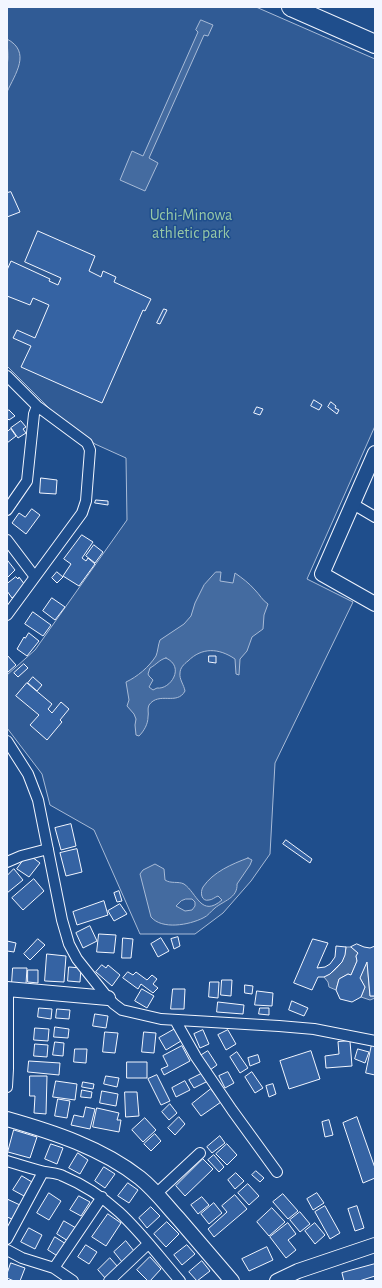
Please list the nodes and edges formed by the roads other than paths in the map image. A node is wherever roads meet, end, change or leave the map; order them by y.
1 (291, 7) edge
2 (375, 44) edge
3 (7, 376) edge
4 (37, 406) junction
5 (375, 452) edge
6 (352, 504) junction
7 (7, 510) edge
8 (375, 517) edge
9 (7, 540) edge
10 (35, 577) junction
11 (375, 604) edge
12 (7, 615) edge
13 (7, 741) edge
14 (48, 849) junction
15 (7, 862) edge
16 (7, 989) edge
17 (108, 998) junction
18 (175, 1020) junction
19 (375, 1040) edge
20 (8, 1044) edge
21 (7, 1087) edge
22 (7, 1119) edge
23 (200, 1153) dead end
24 (7, 1162) edge
25 (43, 1172) junction
26 (277, 1172) dead end
27 (157, 1194) junction
28 (102, 1197) junction
29 (7, 1239) edge
30 (148, 1244) junction
31 (375, 1245) edge
32 (7, 1250) edge
33 (54, 1268) junction
34 (73, 1281) edge
35 (109, 1281) edge
36 (180, 1281) edge
37 (232, 1281) edge
38 (277, 1281) edge

1 - 2 highway
3 - 4 street
4 - 7 street
4 - 10 street
5 - 6 street
6 - 8 street
6 - 11 street
9 - 10 street
10 - 12 street
13 - 14 street
14 - 15 street
14 - 17 street
16 - 17 street
16 - 20 street
17 - 18 street
18 - 19 street
18 - 26 street
20 - 21 street
22 - 27 street
23 - 27 street
24 - 25 street
25 - 28 street
25 - 29 street
27 - 37 street
28 - 30 street
28 - 33 street
30 - 35 street
30 - 36 street
31 - 38 street
32 - 33 street
33 - 34 street

